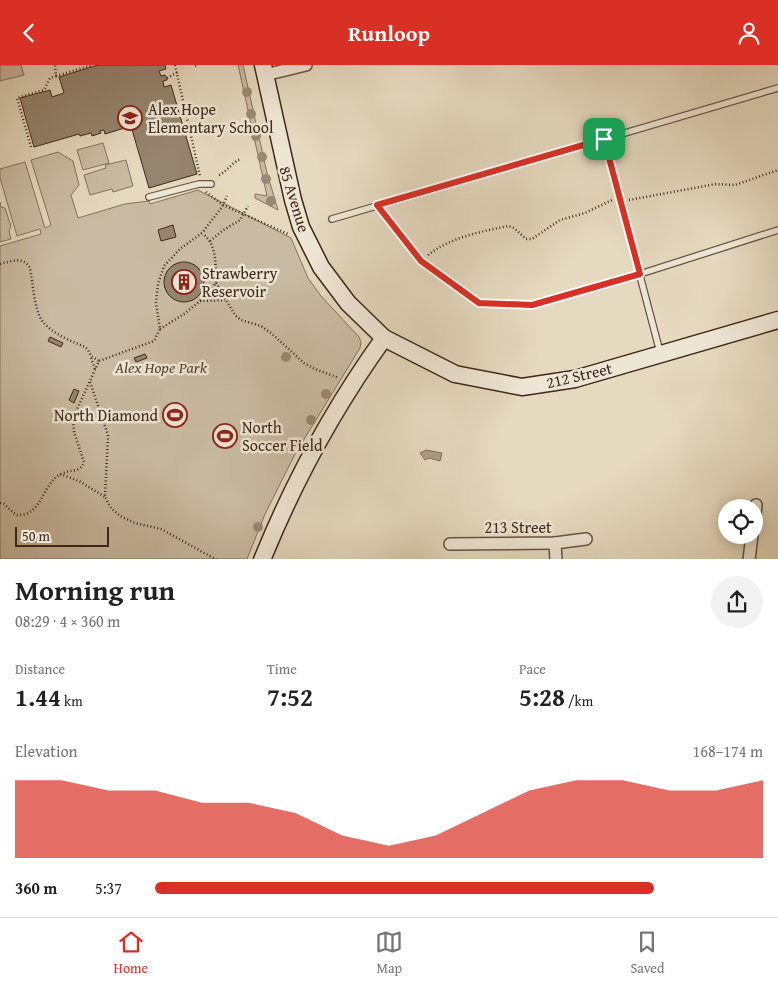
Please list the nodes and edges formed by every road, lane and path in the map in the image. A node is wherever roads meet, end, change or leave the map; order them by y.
1 (56, 65) edge
2 (93, 65) edge
3 (175, 65) edge
4 (306, 65) edge
5 (264, 70) edge
6 (177, 72) junction
7 (56, 76) junction
8 (167, 78) dead end
9 (778, 88) edge
10 (604, 139) junction
11 (31, 147) dead end
12 (241, 159) dead end
13 (778, 170) edge
14 (219, 175) dead end
15 (203, 184) junction
16 (212, 184) dead end
17 (227, 196) dead end
18 (150, 197) dead end
19 (620, 198) junction
20 (223, 205) junction
21 (377, 205) junction
22 (248, 207) dead end
23 (244, 214) junction
24 (332, 219) dead end
25 (778, 230) edge
26 (202, 233) junction
27 (288, 234) dead end
28 (210, 241) junction
29 (421, 261) junction
30 (0, 264) edge
31 (640, 274) junction
32 (216, 283) junction
33 (225, 300) junction
34 (200, 301) junction
35 (778, 320) edge
36 (160, 329) junction
37 (384, 338) junction
38 (660, 355) junction
39 (91, 356) junction
40 (100, 361) junction
41 (95, 370) junction
42 (90, 382) junction
43 (352, 385) junction
44 (60, 474) junction
45 (105, 497) junction
46 (0, 503) edge
47 (586, 539) dead end
48 (556, 543) junction
49 (450, 544) dead end
50 (751, 544) edge
51 (217, 559) edge
52 (262, 559) edge
53 (556, 559) edge
54 (749, 559) edge

1 - 7 path
2 - 7 path
3 - 6 path
4 - 5 street
5 - 37 street, 85 Avenue
6 - 8 path
6 - 15 path
7 - 11 path
9 - 10 lane
10 - 19 lane
10 - 21 lane
12 - 14 path
13 - 19 path
15 - 16 lane
15 - 18 lane
15 - 20 path
17 - 20 path
19 - 29 path
19 - 31 lane
20 - 23 path
20 - 26 path
21 - 24 lane
21 - 29 lane
22 - 23 path
23 - 27 path
23 - 28 path
25 - 31 lane
26 - 28 path
26 - 36 path
28 - 32 path
29 - 31 lane
30 - 39 path
31 - 38 lane
32 - 33 path
32 - 34 path
33 - 34 path
33 - 43 path
34 - 36 path
35 - 38 street, 212 Street
36 - 40 path
37 - 38 street, 212 Street
37 - 43 street
39 - 40 path
39 - 41 path
40 - 41 path
41 - 42 path
42 - 44 path
42 - 45 path
43 - 52 street
44 - 45 path
44 - 46 path
45 - 51 path
47 - 48 street, 213 Street
48 - 49 street, 213 Street
48 - 53 street
50 - 54 street

